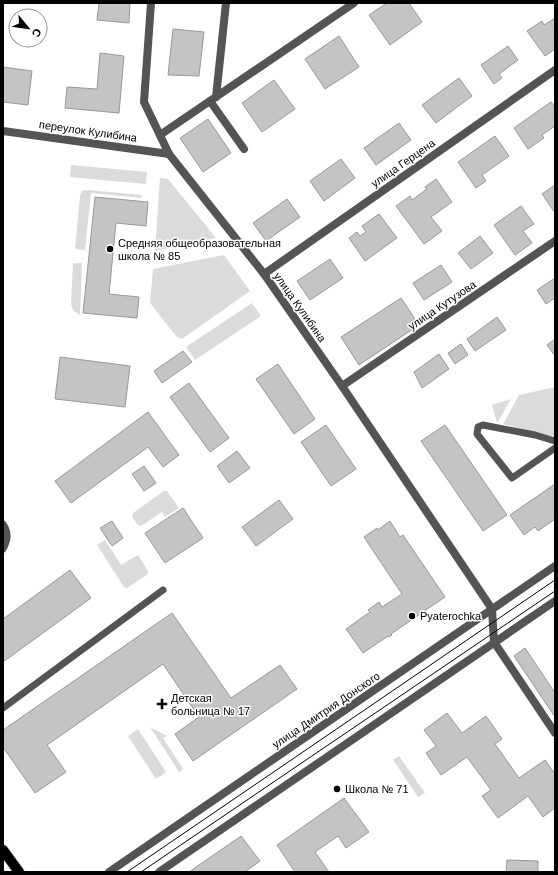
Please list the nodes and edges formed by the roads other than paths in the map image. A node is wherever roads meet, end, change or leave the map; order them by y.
1 (151, 3) edge
2 (226, 3) edge
3 (354, 3) edge
4 (555, 70) edge
5 (213, 99) junction
6 (3, 131) edge
7 (160, 135) junction
8 (244, 149) dead end
9 (170, 154) junction
10 (555, 241) edge
11 (264, 274) junction
12 (342, 386) junction
13 (555, 441) edge
14 (555, 448) edge
15 (3, 524) edge
16 (3, 549) edge
17 (555, 566) edge
18 (163, 590) dead end
19 (554, 604) edge
20 (492, 609) junction
21 (494, 642) junction
22 (3, 708) edge
23 (555, 733) edge
24 (3, 850) edge
25 (19, 872) edge
26 (109, 872) edge
27 (158, 872) edge

1 - 7 street, улица Кулибина
2 - 5 street
3 - 5 street
4 - 11 street, улица Герцена
5 - 7 street
5 - 8 street
6 - 9 street, переулок Кулибина
7 - 9 street, улица Кулибина
9 - 11 street, улица Кулибина
10 - 12 street, улица Кутузова
11 - 12 street, улица Кулибина
12 - 20 street, улица Кулибина
13 - 14 lane
15 - 16 lane
17 - 20 street, улица Дмитрия Донского
18 - 22 lane
19 - 21 street
20 - 21 street
20 - 26 street, улица Дмитрия Донского
21 - 23 street
21 - 27 street
24 - 25 main road

